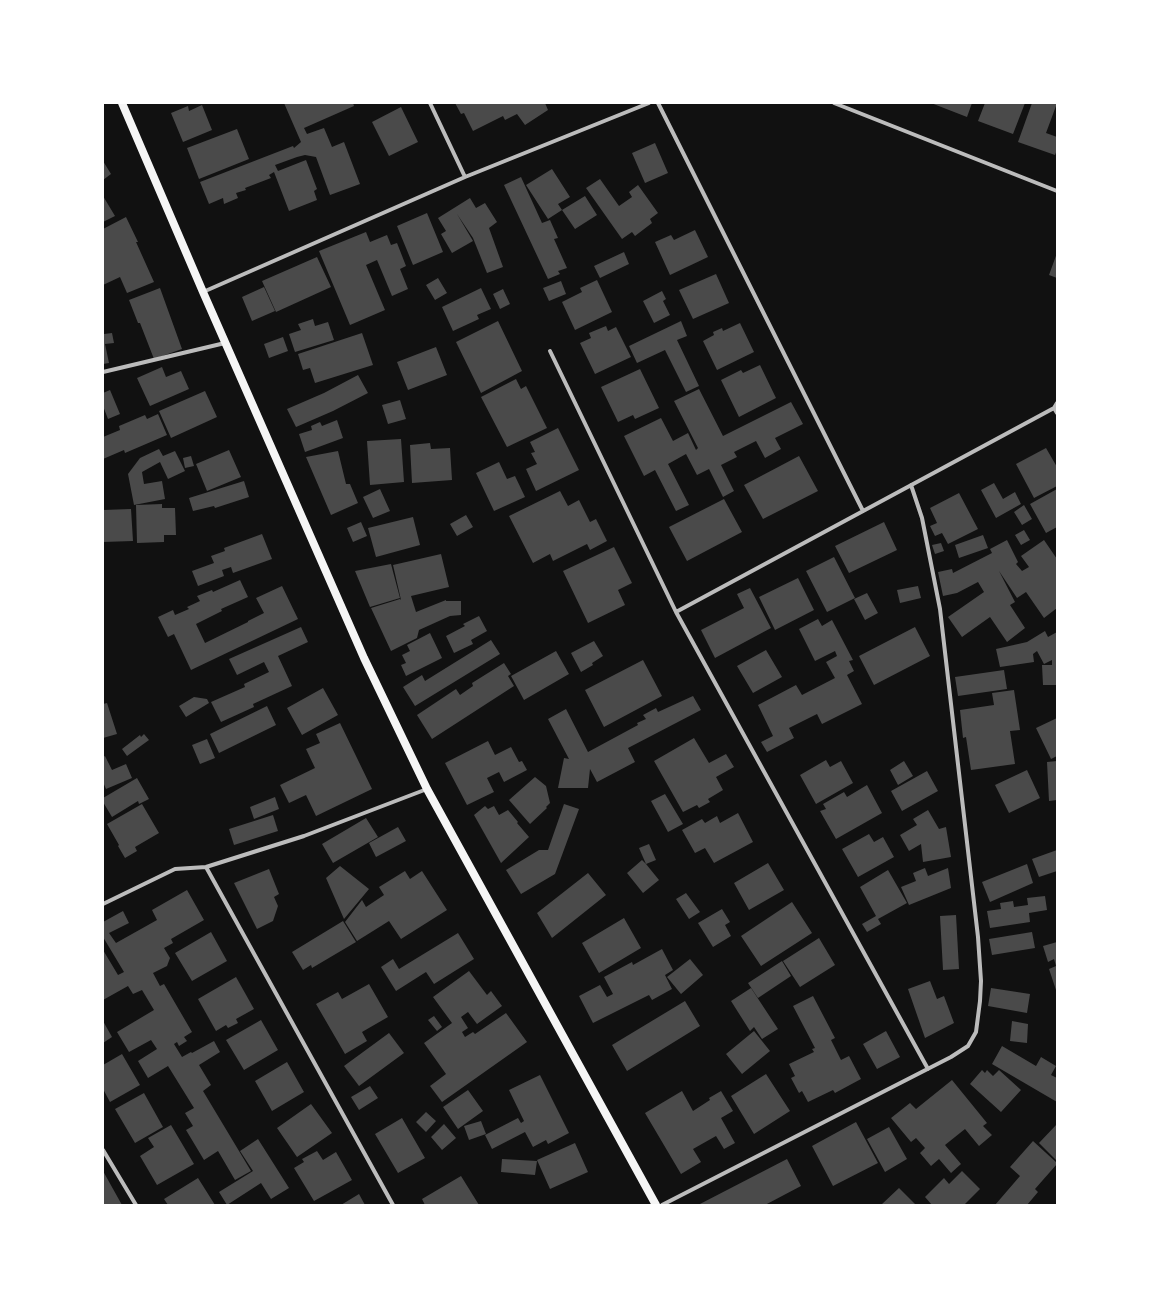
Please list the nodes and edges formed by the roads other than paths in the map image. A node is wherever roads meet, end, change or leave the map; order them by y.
1 (122, 103) edge
2 (430, 103) edge
3 (649, 103) edge
4 (658, 103) edge
5 (834, 103) edge
6 (465, 177) junction
7 (1057, 190) edge
8 (203, 292) junction
9 (226, 343) junction
10 (550, 351) dead end
11 (103, 372) edge
12 (1057, 403) edge
13 (1054, 408) junction
14 (1057, 414) edge
15 (911, 485) junction
16 (863, 511) junction
17 (676, 612) junction
18 (427, 789) junction
19 (206, 867) junction
20 (103, 904) edge
21 (928, 1069) junction
22 (103, 1150) edge
23 (136, 1205) edge
24 (393, 1205) edge
25 (656, 1205) edge
26 (662, 1205) edge

1 - 8 main road
2 - 6 street
3 - 6 street
4 - 16 street
5 - 7 street
6 - 8 street
8 - 9 main road
9 - 11 street
9 - 18 main road
10 - 17 street
12 - 13 street
13 - 14 street
13 - 15 street
15 - 16 street
15 - 21 street
16 - 17 street
17 - 21 street
18 - 19 street
18 - 25 main road
19 - 20 street
19 - 24 street
21 - 26 street
22 - 23 street

